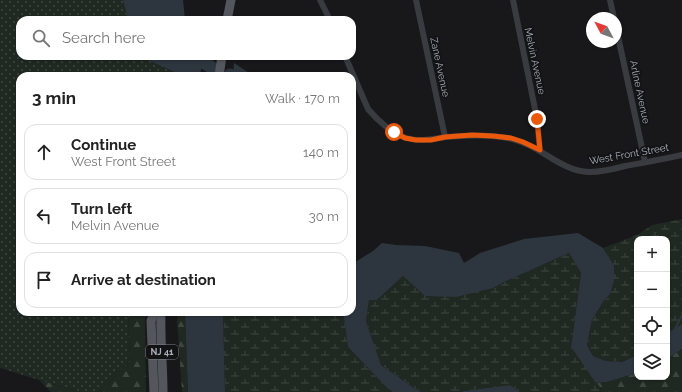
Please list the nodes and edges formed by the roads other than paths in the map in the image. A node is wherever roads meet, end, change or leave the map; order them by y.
1 (231, 0) edge
2 (320, 0) edge
3 (416, 0) edge
4 (513, 0) edge
5 (610, 0) edge
6 (613, 12) edge
7 (229, 16) edge
8 (328, 16) edge
9 (621, 48) edge
10 (222, 60) edge
11 (347, 60) edge
12 (220, 72) edge
13 (352, 72) edge
14 (356, 81) edge
15 (445, 137) junction
16 (540, 150) junction
17 (682, 155) edge
18 (645, 162) junction
19 (153, 316) edge
20 (161, 316) edge
21 (154, 392) edge
22 (163, 392) edge

1 - 7 main road
2 - 8 street
3 - 15 street, Zane Avenue
4 - 16 street, Melvin Avenue
5 - 6 street
9 - 18 street, Arline Avenue
10 - 12 main road
11 - 13 street, West Front Street
14 - 15 street, West Front Street
15 - 16 street, West Front Street
16 - 18 street, West Front Street
17 - 18 street, West Front Street
19 - 21 main road
20 - 22 main road, NJ 41

